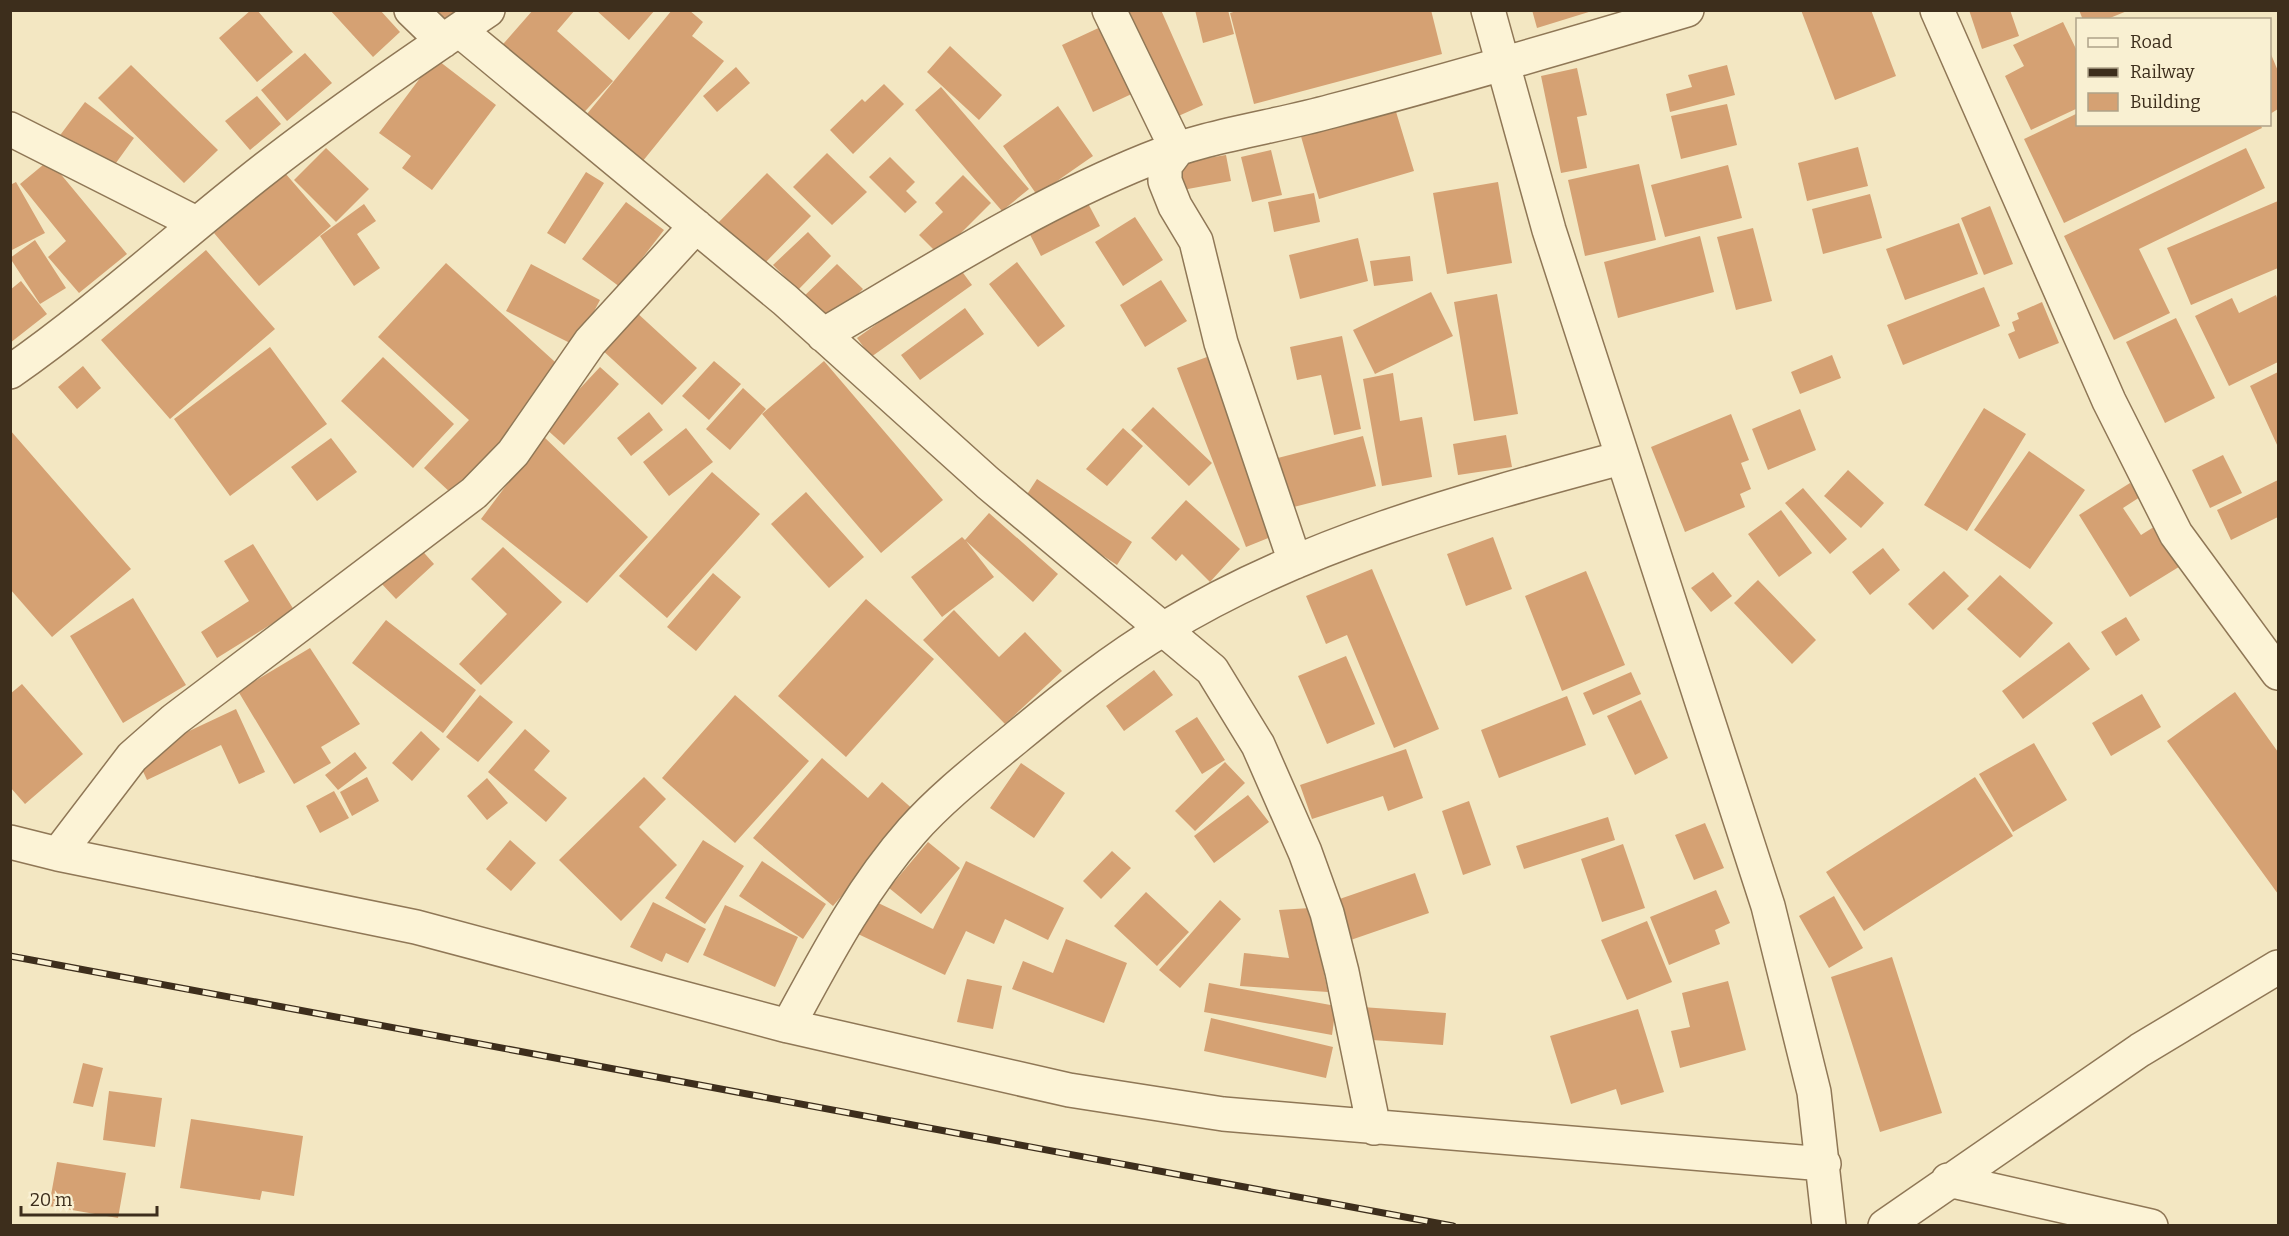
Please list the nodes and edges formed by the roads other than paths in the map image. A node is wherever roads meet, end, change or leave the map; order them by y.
1 (411, 10) edge
2 (488, 10) edge
3 (1109, 10) edge
4 (1488, 10) edge
5 (1687, 10) edge
6 (1937, 10) edge
7 (451, 35) junction
8 (1503, 66) junction
9 (10, 129) edge
10 (1177, 150) junction
11 (196, 223) junction
12 (696, 226) junction
13 (823, 335) junction
14 (10, 372) edge
15 (1621, 458) junction
16 (1295, 562) junction
17 (1164, 628) junction
18 (2278, 673) edge
19 (10, 842) edge
20 (58, 854) junction
21 (2278, 968) edge
22 (788, 1026) junction
23 (1374, 1128) junction
24 (1824, 1164) junction
25 (1948, 1180) junction
26 (1829, 1226) edge
27 (1885, 1226) edge
28 (2151, 1226) edge

1 - 7 street
2 - 7 street
3 - 10 street
4 - 8 street
5 - 8 street
6 - 18 street
7 - 11 street
7 - 12 street
8 - 10 street
8 - 15 street
9 - 11 street
10 - 13 street
10 - 16 street
11 - 14 street
12 - 13 street
12 - 20 street
13 - 17 street
15 - 16 street
15 - 24 street
16 - 17 street
17 - 22 street
17 - 23 street
19 - 20 street
20 - 22 street
21 - 25 street
22 - 23 street
23 - 24 street
24 - 26 street
25 - 27 street
25 - 28 street

